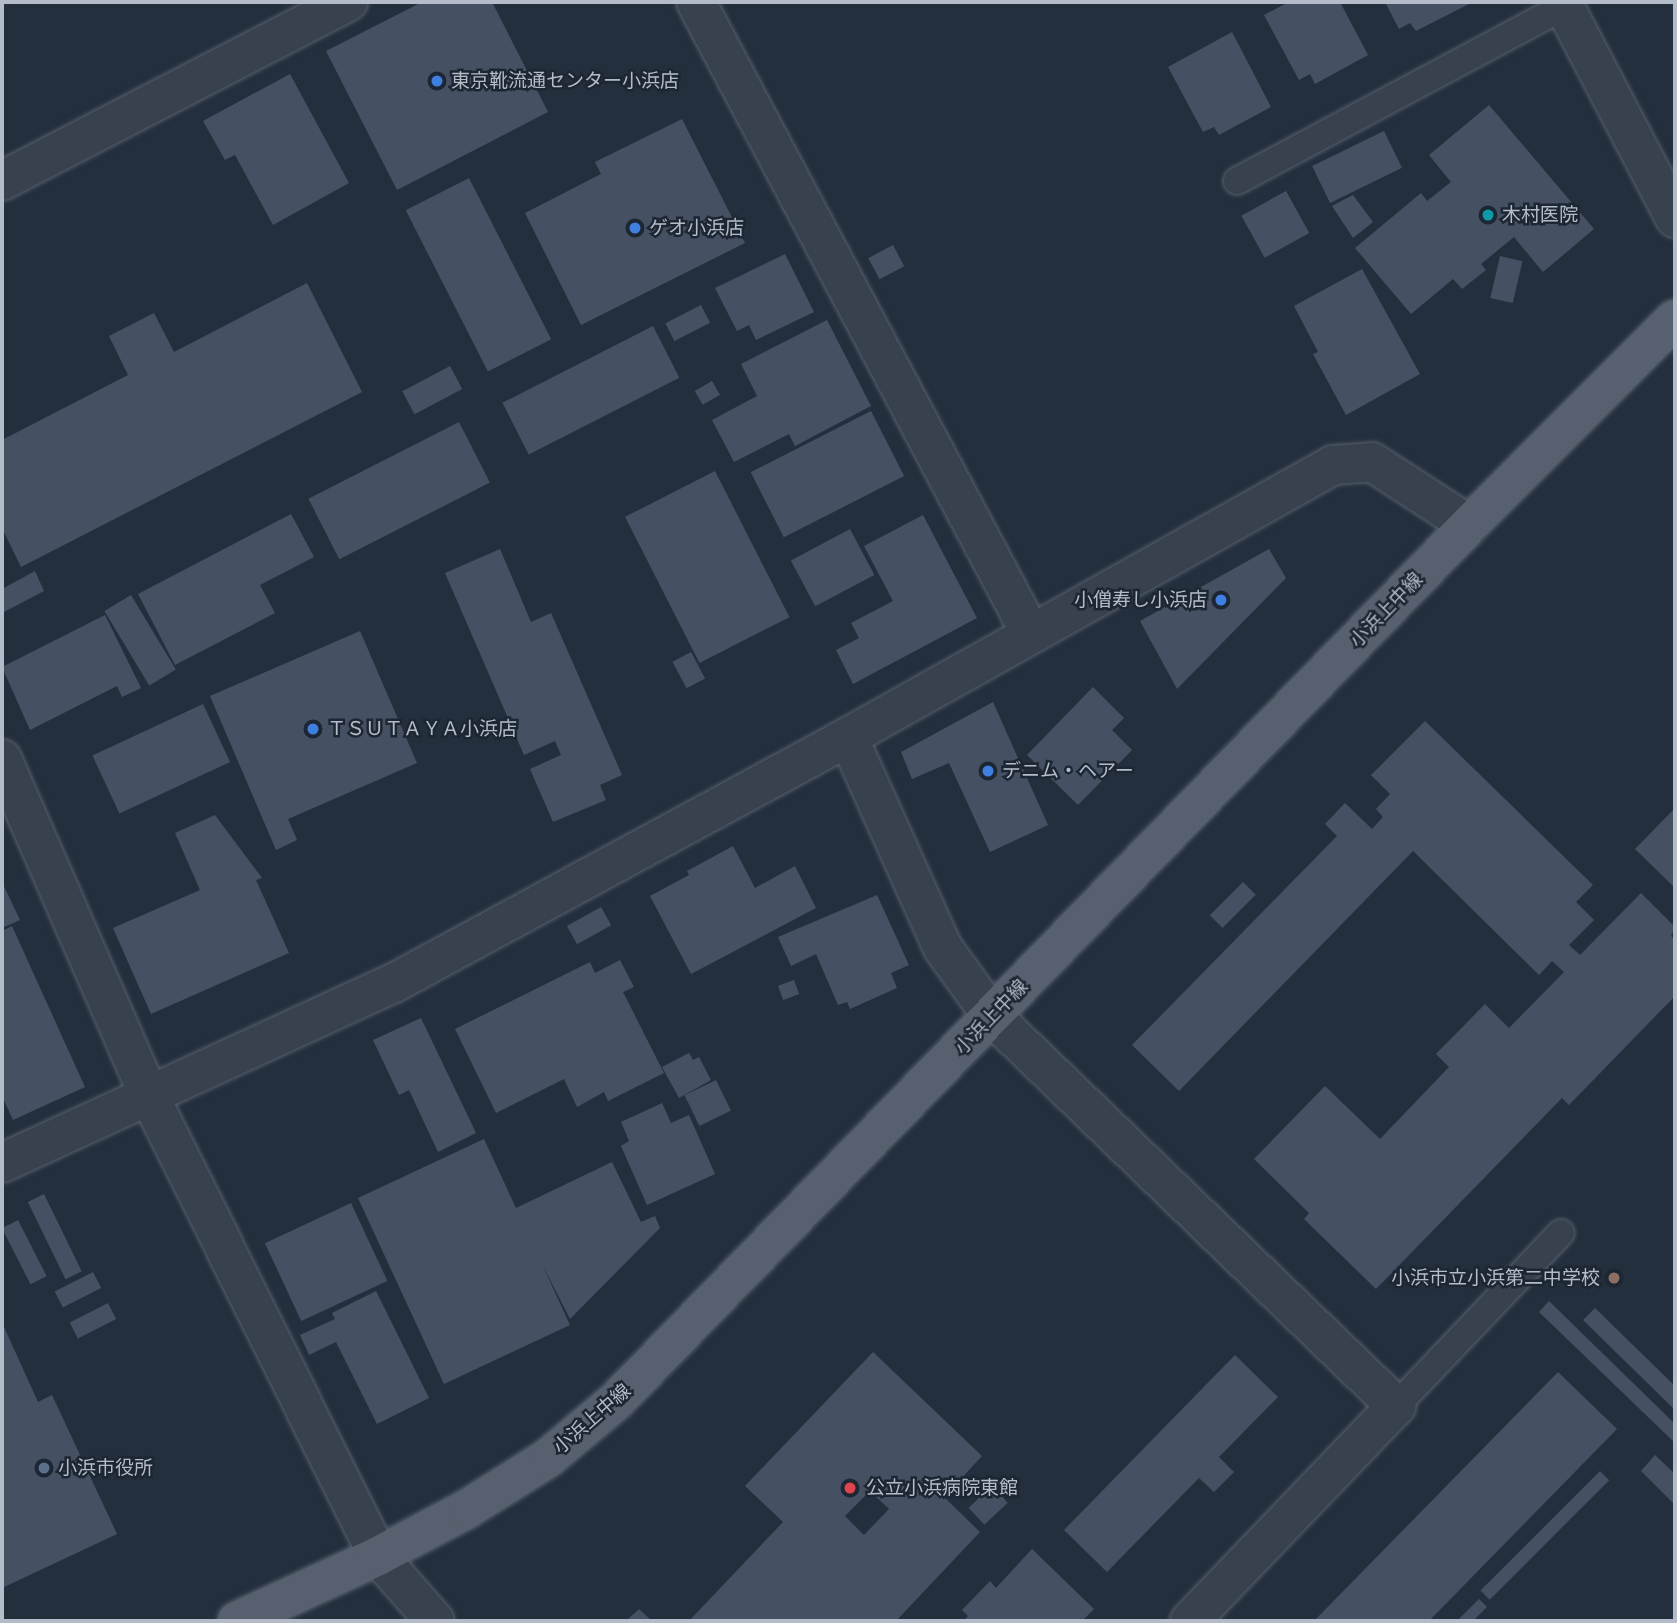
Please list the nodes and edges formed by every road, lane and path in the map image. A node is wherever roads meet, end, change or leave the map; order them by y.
1 (348, 2) edge
2 (696, 2) edge
3 (1563, 4) edge
4 (2, 181) edge
5 (1237, 181) dead end
6 (1675, 218) edge
7 (1675, 319) edge
8 (1469, 525) junction
9 (1031, 634) junction
10 (848, 737) junction
11 (2, 759) edge
12 (992, 1016) junction
13 (149, 1095) junction
14 (2, 1163) edge
15 (1561, 1233) dead end
16 (1396, 1406) junction
17 (378, 1556) junction
18 (237, 1621) edge
19 (435, 1621) edge
20 (1190, 1621) edge

1 - 4 street
2 - 9 street
3 - 5 lane
3 - 6 street
7 - 8 main road, 小浜上中線
8 - 9 street
8 - 12 main road, 小浜上中線
9 - 10 street
10 - 12 street
10 - 13 street
11 - 13 street
12 - 16 street
12 - 17 main road, 小浜上中線
13 - 14 street
13 - 17 street
15 - 16 lane
16 - 20 street
17 - 18 main road, 小浜上中線
17 - 19 street

